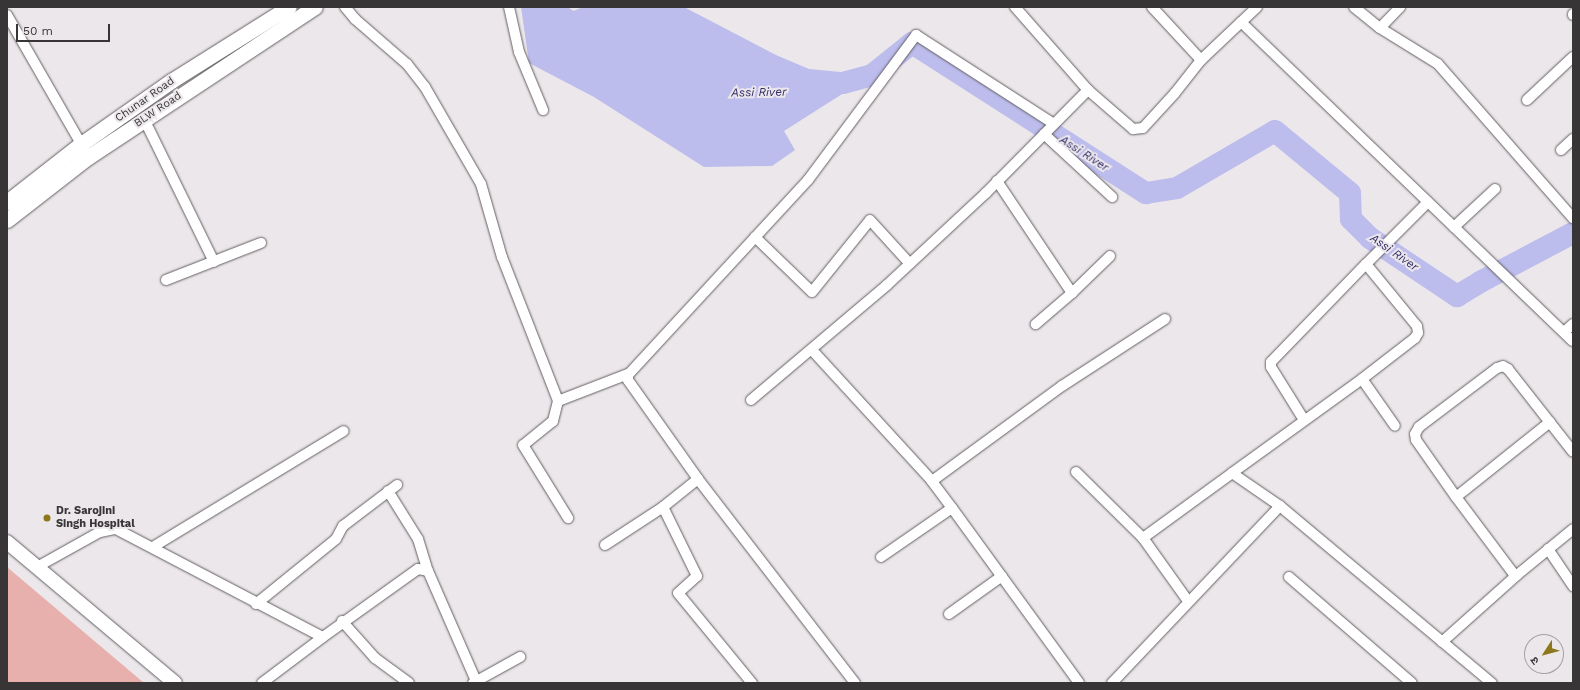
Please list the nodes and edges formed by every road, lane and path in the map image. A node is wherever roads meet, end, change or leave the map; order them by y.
1 (289, 7) edge
2 (315, 7) edge
3 (344, 7) edge
4 (509, 7) edge
5 (1015, 7) edge
6 (1152, 7) edge
7 (1257, 7) edge
8 (1354, 7) edge
9 (1400, 7) edge
10 (7, 15) edge
11 (1241, 22) junction
12 (1380, 28) junction
13 (215, 53) junction
14 (1573, 57) edge
15 (1201, 60) junction
16 (223, 67) junction
17 (1088, 90) junction
18 (1527, 100) dead end
19 (543, 110) dead end
20 (144, 119) junction
21 (1054, 124) junction
22 (1044, 134) junction
23 (1573, 138) edge
24 (1561, 150) dead end
25 (85, 151) junction
26 (997, 181) junction
27 (1495, 189) dead end
28 (1112, 197) dead end
29 (7, 202) edge
30 (1428, 202) junction
31 (1573, 218) edge
32 (7, 220) edge
33 (1454, 227) junction
34 (755, 237) junction
35 (261, 243) dead end
36 (1110, 256) dead end
37 (214, 262) junction
38 (910, 264) junction
39 (1366, 264) junction
40 (166, 280) dead end
41 (1072, 293) junction
42 (1165, 319) dead end
43 (1036, 324) dead end
44 (1573, 324) edge
45 (1564, 332) junction
46 (1573, 341) edge
47 (812, 350) junction
48 (628, 374) junction
49 (1362, 379) junction
50 (751, 400) dead end
51 (558, 401) junction
52 (1304, 420) junction
53 (1550, 422) junction
54 (1396, 426) dead end
55 (344, 431) dead end
56 (1573, 452) edge
57 (1076, 472) dead end
58 (1232, 473) junction
59 (698, 479) junction
60 (932, 481) junction
61 (1456, 497) junction
62 (1280, 506) junction
63 (663, 507) junction
64 (952, 508) junction
65 (568, 518) dead end
66 (1573, 529) edge
67 (1143, 538) junction
68 (7, 542) edge
69 (605, 545) dead end
70 (153, 547) junction
71 (1548, 549) junction
72 (881, 557) dead end
73 (37, 567) junction
74 (428, 571) junction
75 (1518, 575) junction
76 (1002, 576) junction
77 (1289, 577) dead end
78 (1573, 586) edge
79 (1188, 601) junction
80 (256, 604) junction
81 (949, 614) dead end
82 (342, 621) junction
83 (323, 637) junction
84 (1442, 642) junction
85 (520, 657) dead end
86 (475, 682) edge
87 (175, 683) edge
88 (262, 683) edge
89 (409, 683) edge
90 (752, 683) edge
91 (854, 683) edge
92 (1080, 683) edge
93 (1112, 683) edge
94 (1412, 683) edge
95 (1492, 683) edge

1 - 13 main road, Chunar Road
2 - 16 main road, BLW Road
3 - 51 street
4 - 19 street
5 - 17 street
6 - 15 street
7 - 11 street
8 - 12 street
9 - 12 street
10 - 25 street
11 - 15 street
11 - 30 street
12 - 31 street
13 - 16 main road
13 - 25 main road, Chunar Road
14 - 18 street
15 - 17 street
16 - 20 main road, BLW Road
17 - 21 street
20 - 25 main road, BLW Road
20 - 37 street
21 - 22 street
21 - 34 street
22 - 26 street
22 - 28 street
23 - 24 street
25 - 29 main road, Chunar Road
25 - 32 main road, BLW Road
26 - 38 street
26 - 41 street
27 - 33 street
30 - 33 street
30 - 39 street
33 - 45 street
34 - 38 street
34 - 48 street
35 - 37 street
36 - 41 street
37 - 40 street
38 - 47 street
39 - 49 street
39 - 52 street
41 - 43 street
42 - 60 street
44 - 45 street
45 - 46 street
47 - 50 street
47 - 60 street
48 - 51 street
48 - 59 street
49 - 52 street
49 - 54 street
51 - 65 street
52 - 58 street
53 - 56 street
53 - 61 street
53 - 61 street
55 - 70 street
57 - 67 street
58 - 62 street
58 - 67 street
59 - 63 street
59 - 91 street
60 - 64 street
61 - 75 street
62 - 79 street
62 - 84 street
63 - 69 street
63 - 90 street
64 - 72 street
64 - 76 street
66 - 71 street
67 - 79 street
68 - 73 street
70 - 73 street
70 - 80 street
71 - 75 street
71 - 78 street
73 - 87 street
74 - 80 street
74 - 82 street
74 - 86 street
75 - 84 street
76 - 81 street
76 - 92 street
77 - 94 street
79 - 93 street
80 - 83 street
82 - 83 street
82 - 89 street
83 - 88 street
84 - 95 street
85 - 86 street

